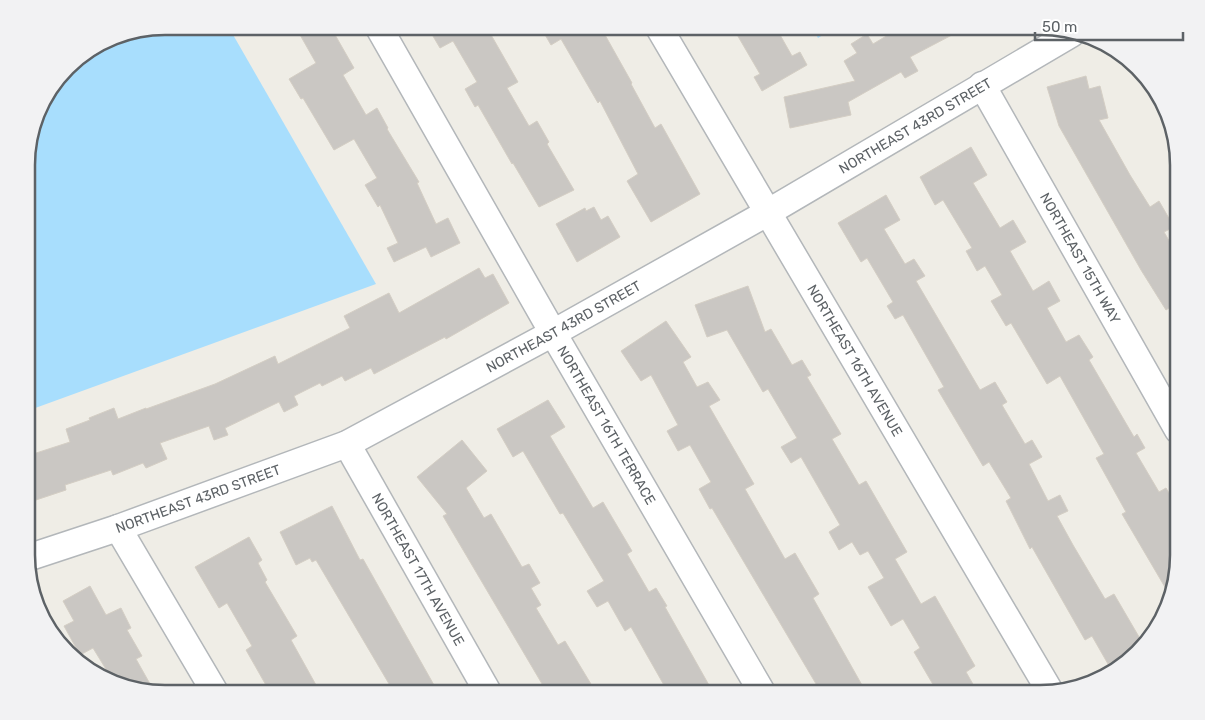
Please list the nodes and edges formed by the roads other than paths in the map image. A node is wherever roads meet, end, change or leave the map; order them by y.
1 (383, 35) edge
2 (663, 35) edge
3 (1064, 37) edge
4 (982, 85) junction
5 (767, 213) junction
6 (553, 333) junction
7 (1170, 416) edge
8 (347, 444) junction
9 (118, 528) junction
10 (35, 555) edge
11 (211, 685) edge
12 (484, 685) edge
13 (758, 685) edge
14 (1046, 685) edge

1 - 6 street, NORTHEAST 16TH TERRACE
2 - 5 street, NORTHEAST 16TH AVENUE
3 - 4 street, NORTHEAST 43RD STREET
4 - 5 street, NORTHEAST 43RD STREET
4 - 7 street, NORTHEAST 15TH WAY
5 - 6 street, NORTHEAST 43RD STREET
5 - 14 street, NORTHEAST 16TH AVENUE
6 - 8 street, NORTHEAST 43RD STREET
6 - 13 street, NORTHEAST 16TH TERRACE
8 - 9 street, NORTHEAST 43RD STREET
8 - 12 street, NORTHEAST 17TH AVENUE
9 - 10 street, NORTHEAST 43RD STREET
9 - 11 street

